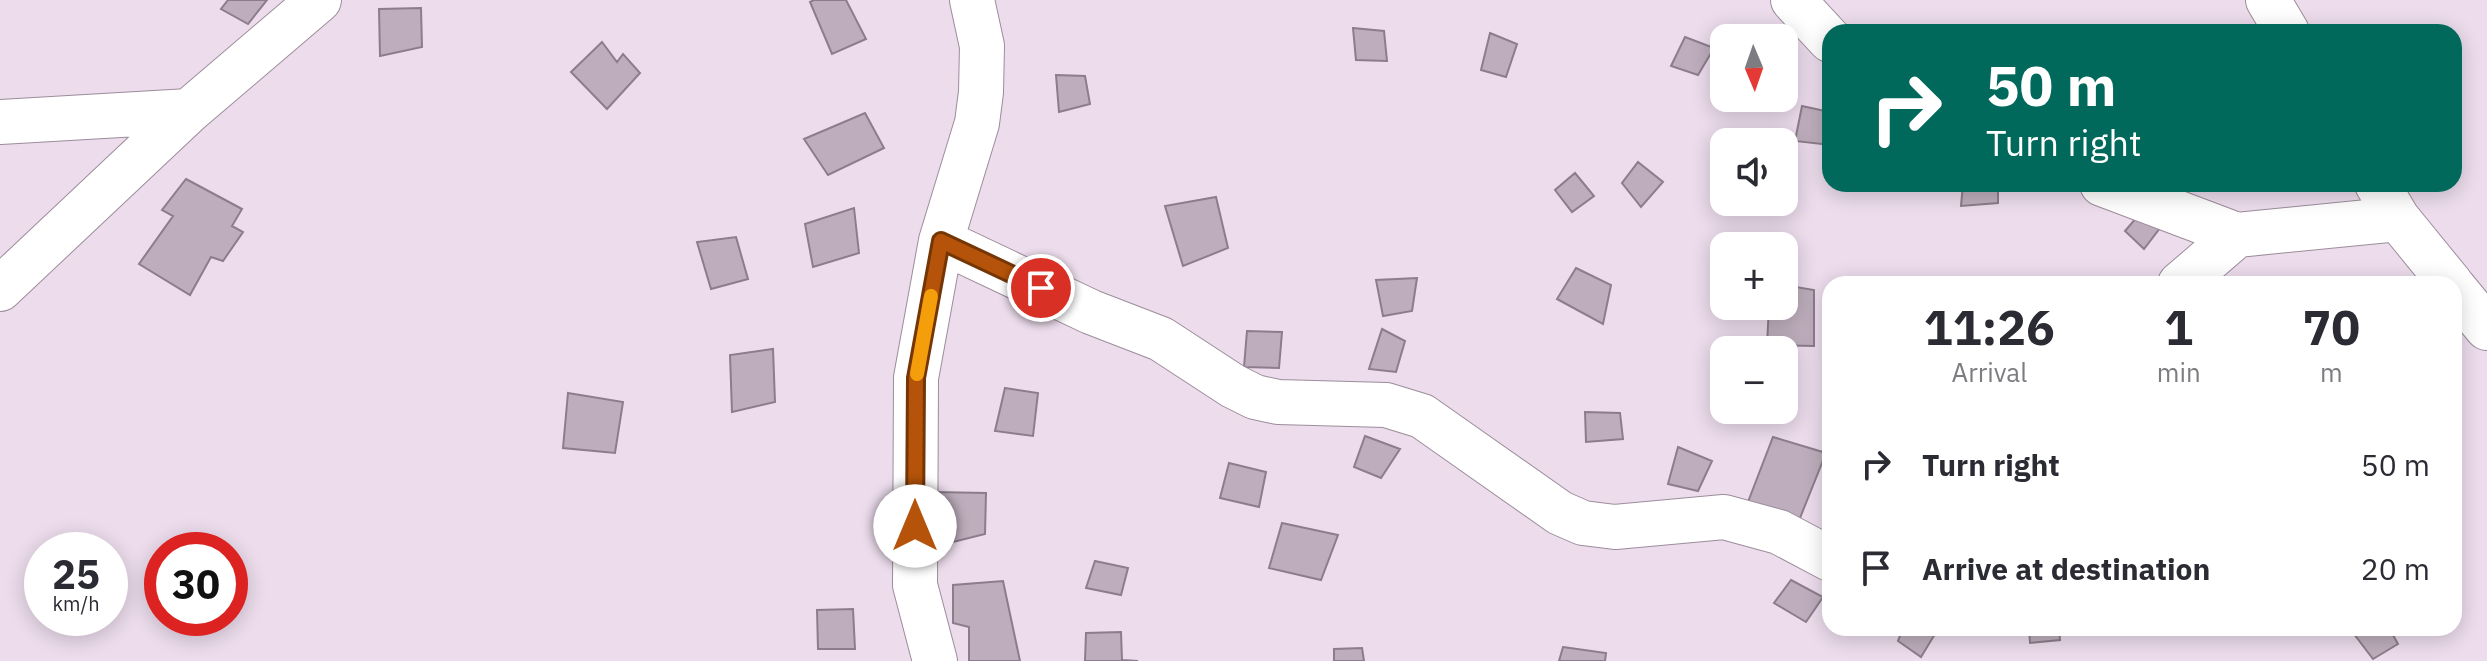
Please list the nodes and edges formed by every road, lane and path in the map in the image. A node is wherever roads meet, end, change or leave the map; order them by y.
1 (319, 0) edge
2 (972, 0) edge
3 (1793, 0) edge
4 (2268, 0) edge
5 (2282, 24) edge
6 (1822, 31) edge
7 (189, 111) junction
8 (0, 122) edge
9 (2123, 192) edge
10 (2387, 201) edge
11 (2237, 235) junction
12 (941, 241) junction
13 (2189, 276) edge
14 (2444, 276) edge
15 (0, 289) edge
16 (2462, 298) edge
17 (2487, 328) edge
18 (1822, 555) edge
19 (935, 661) edge

1 - 7 street
2 - 12 street
3 - 6 street
4 - 5 street
7 - 8 street
7 - 15 street
9 - 11 street
10 - 11 street
10 - 14 street
11 - 13 street
12 - 18 street
12 - 19 street
16 - 17 street

